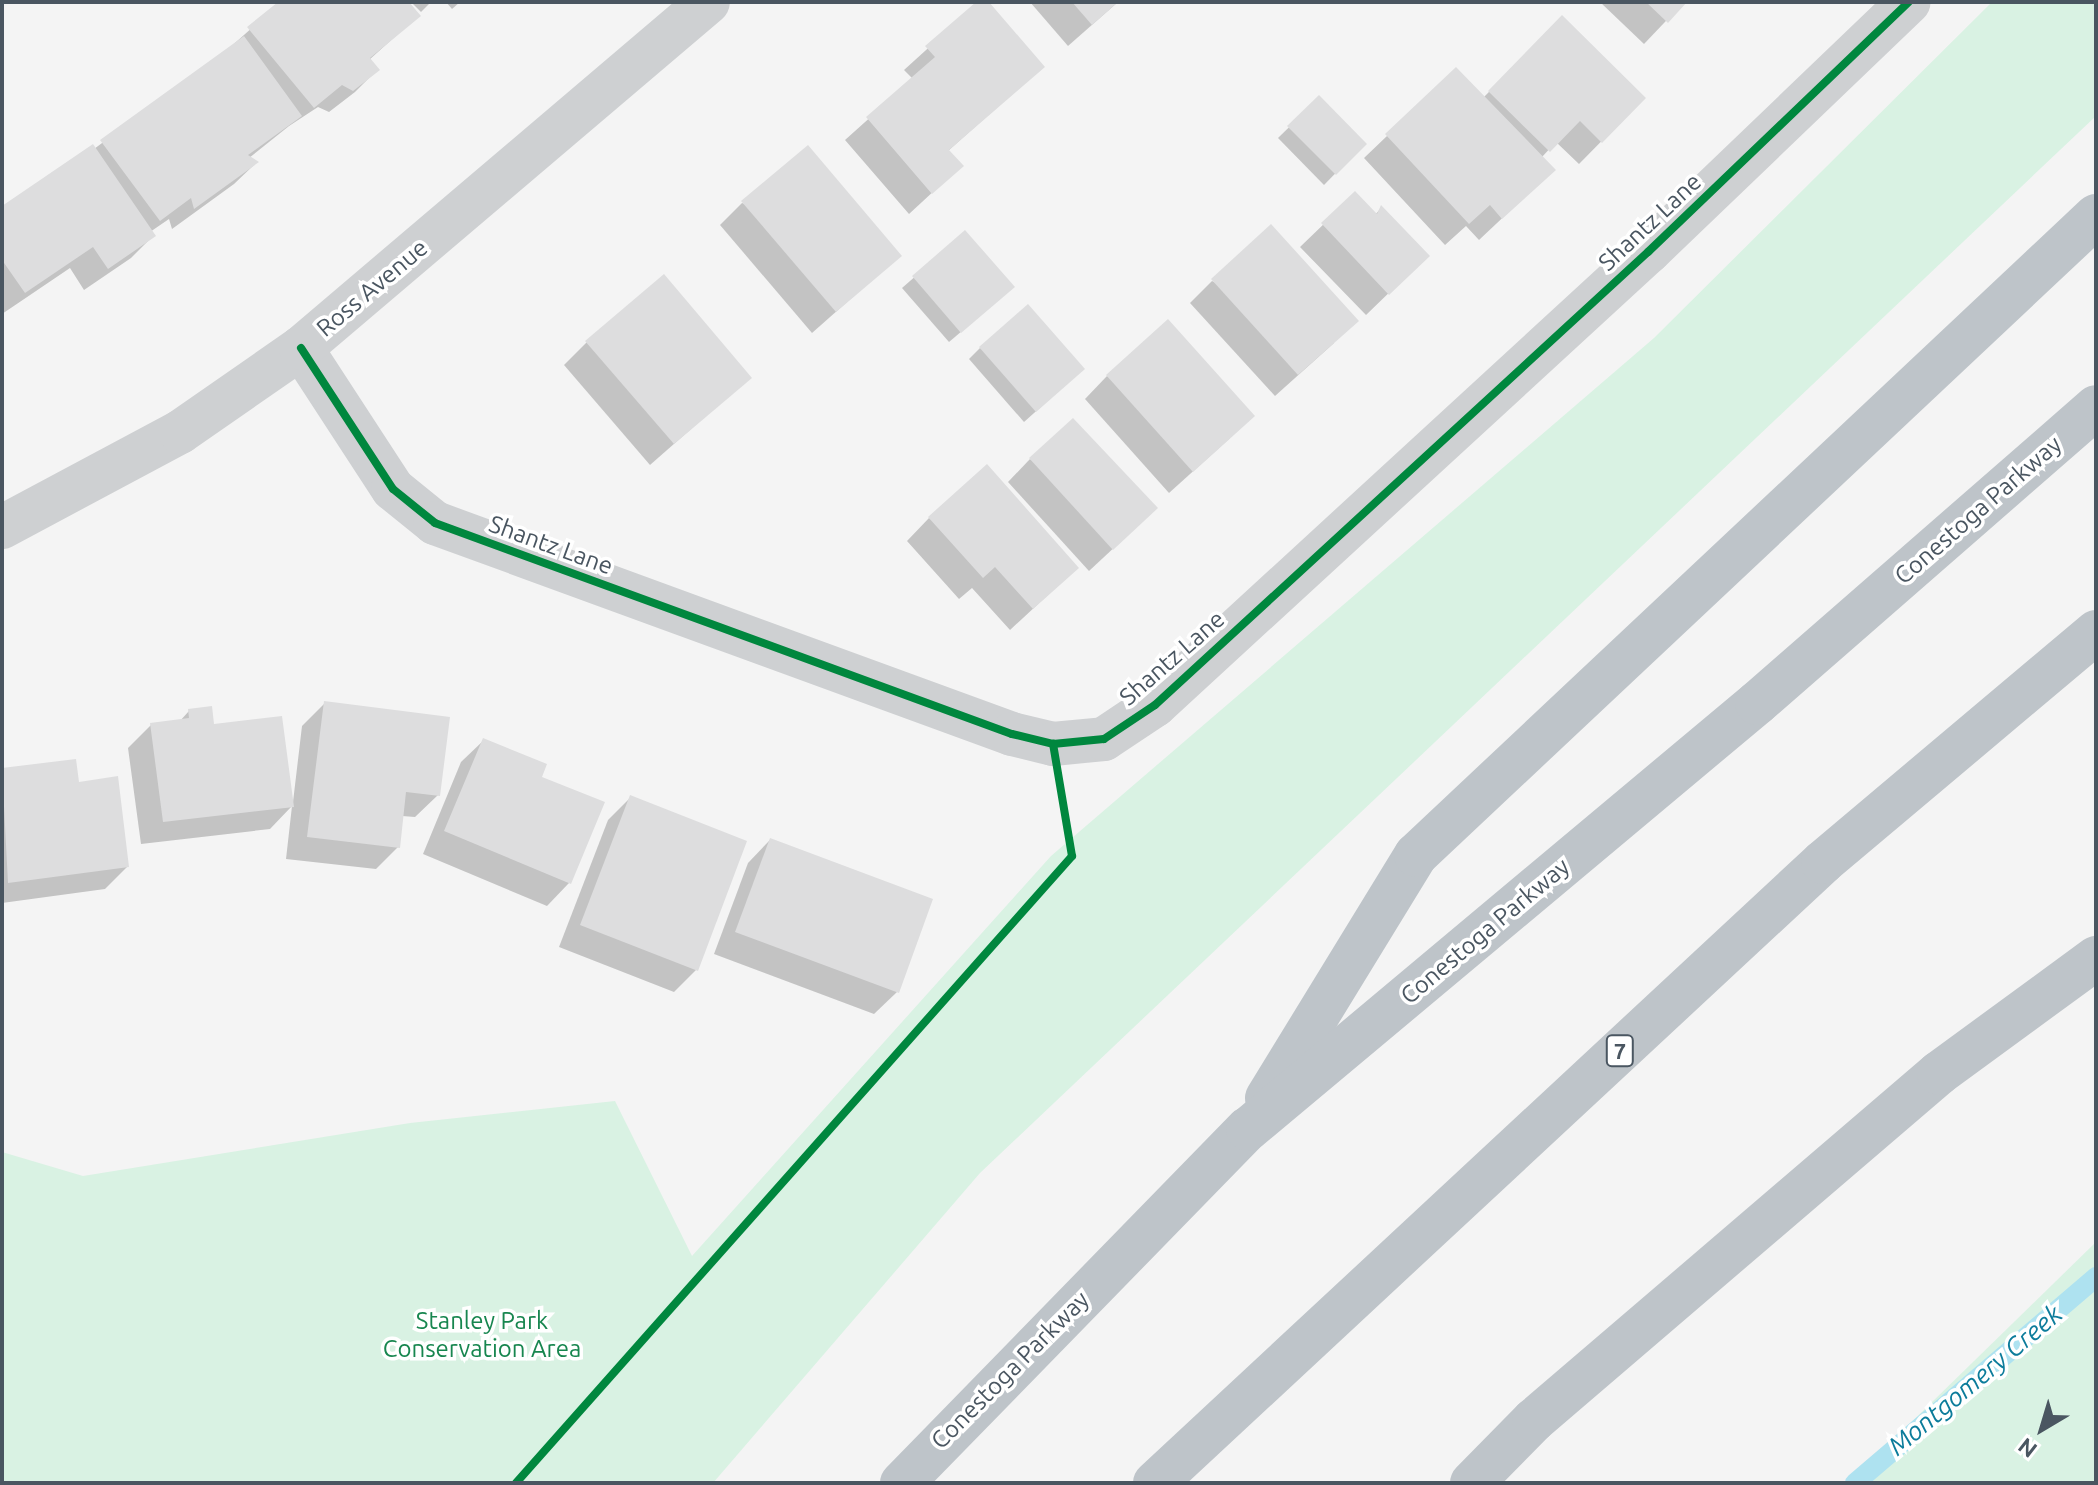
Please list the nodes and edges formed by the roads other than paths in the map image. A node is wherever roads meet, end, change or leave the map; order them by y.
1 (708, 2) edge
2 (1909, 2) edge
3 (2096, 216) edge
4 (301, 348) junction
5 (2096, 407) edge
6 (2, 527) edge
7 (2096, 632) edge
8 (2096, 958) edge
9 (1248, 1129) junction
10 (902, 1483) edge
11 (1155, 1483) edge
12 (1472, 1483) edge

1 - 4 street, Ross Avenue
2 - 4 street, Shantz Lane
3 - 9 highway
4 - 6 street, Ross Avenue
5 - 9 highway, Conestoga Parkway
7 - 11 highway, 7
8 - 12 highway
9 - 10 highway, Conestoga Parkway

